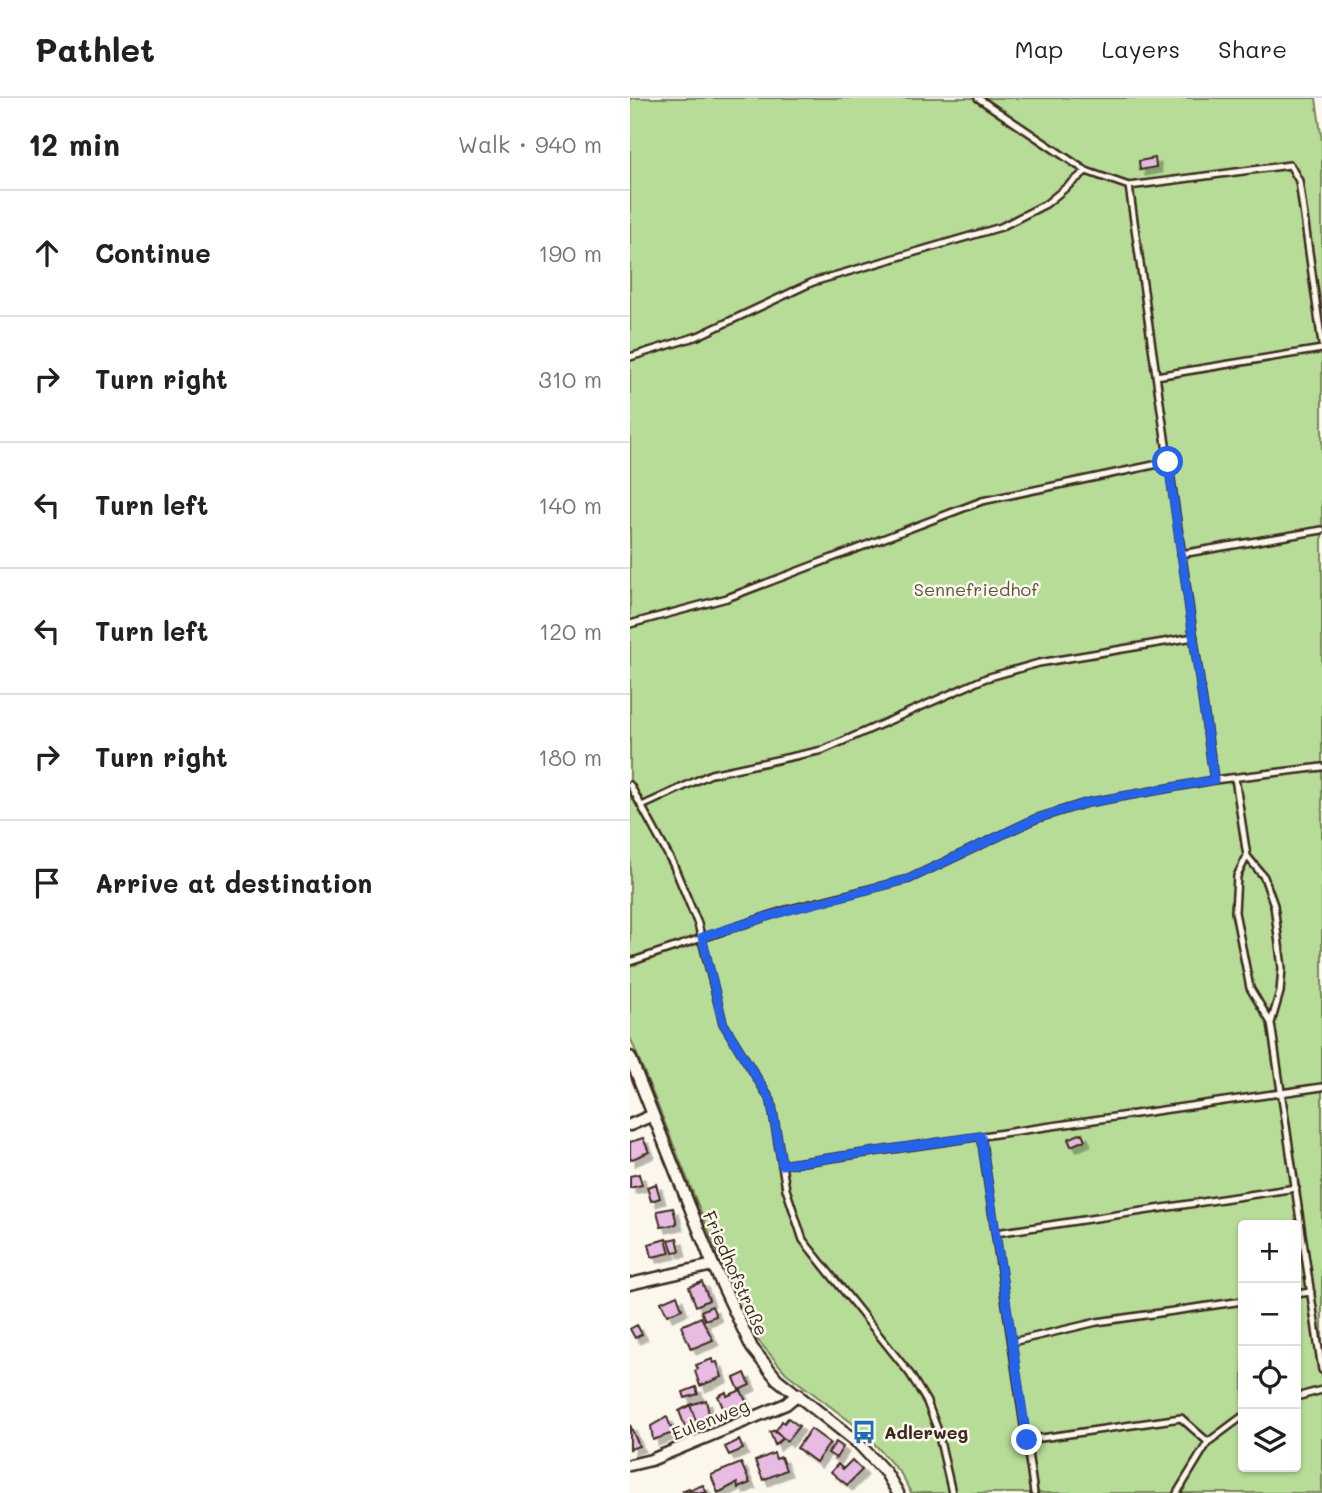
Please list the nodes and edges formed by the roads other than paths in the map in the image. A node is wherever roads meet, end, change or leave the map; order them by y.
1 (978, 98) edge
2 (1086, 171) junction
3 (1129, 186) junction
4 (1322, 344) edge
5 (1322, 349) edge
6 (630, 357) edge
7 (1156, 376) junction
8 (1168, 462) junction
9 (1322, 530) edge
10 (1181, 554) junction
11 (630, 624) edge
12 (1194, 637) junction
13 (1322, 767) edge
14 (1235, 778) junction
15 (1214, 780) junction
16 (630, 785) edge
17 (642, 806) junction
18 (1247, 856) junction
19 (702, 937) junction
20 (630, 962) edge
21 (1271, 1023) junction
22 (630, 1057) edge
23 (1322, 1087) edge
24 (1281, 1091) junction
25 (653, 1115) junction
26 (630, 1125) edge
27 (981, 1136) junction
28 (782, 1165) junction
29 (1296, 1188) junction
30 (996, 1233) junction
31 (713, 1265) junction
32 (630, 1284) edge
33 (1311, 1293) junction
34 (1301, 1294) edge
35 (1238, 1302) edge
36 (1012, 1342) junction
37 (1322, 1370) edge
38 (1322, 1390) edge
39 (798, 1394) junction
40 (1301, 1396) edge
41 (1238, 1420) edge
42 (1027, 1440) junction
43 (1208, 1442) junction
44 (630, 1465) edge
45 (898, 1493) edge
46 (952, 1493) edge
47 (1034, 1493) edge
48 (1177, 1493) edge

1 - 2 lane
2 - 3 lane
2 - 6 lane
3 - 4 lane
3 - 7 lane
5 - 7 lane
7 - 8 lane
8 - 10 lane
8 - 11 lane
9 - 10 lane
10 - 12 lane
12 - 15 lane
12 - 17 lane
13 - 14 lane
14 - 15 lane
14 - 18 lane
15 - 19 lane
16 - 17 lane
17 - 19 lane
18 - 21 lane
18 - 21 lane
19 - 20 lane
19 - 28 lane
21 - 24 lane
22 - 25 street, Friedhofstraße
23 - 24 lane
24 - 27 lane
24 - 29 lane
25 - 26 street
25 - 31 street, Friedhofstraße
27 - 28 lane
27 - 30 lane
28 - 46 lane
29 - 30 lane
29 - 33 lane
30 - 36 lane
31 - 32 street
31 - 39 street, Friedhofstraße
33 - 34 lane
33 - 37 lane
35 - 36 lane
36 - 42 lane
38 - 40 lane
39 - 44 street, Eulenweg
39 - 45 street, Friedhofstraße
41 - 43 lane
42 - 43 lane
42 - 47 lane
43 - 48 lane

